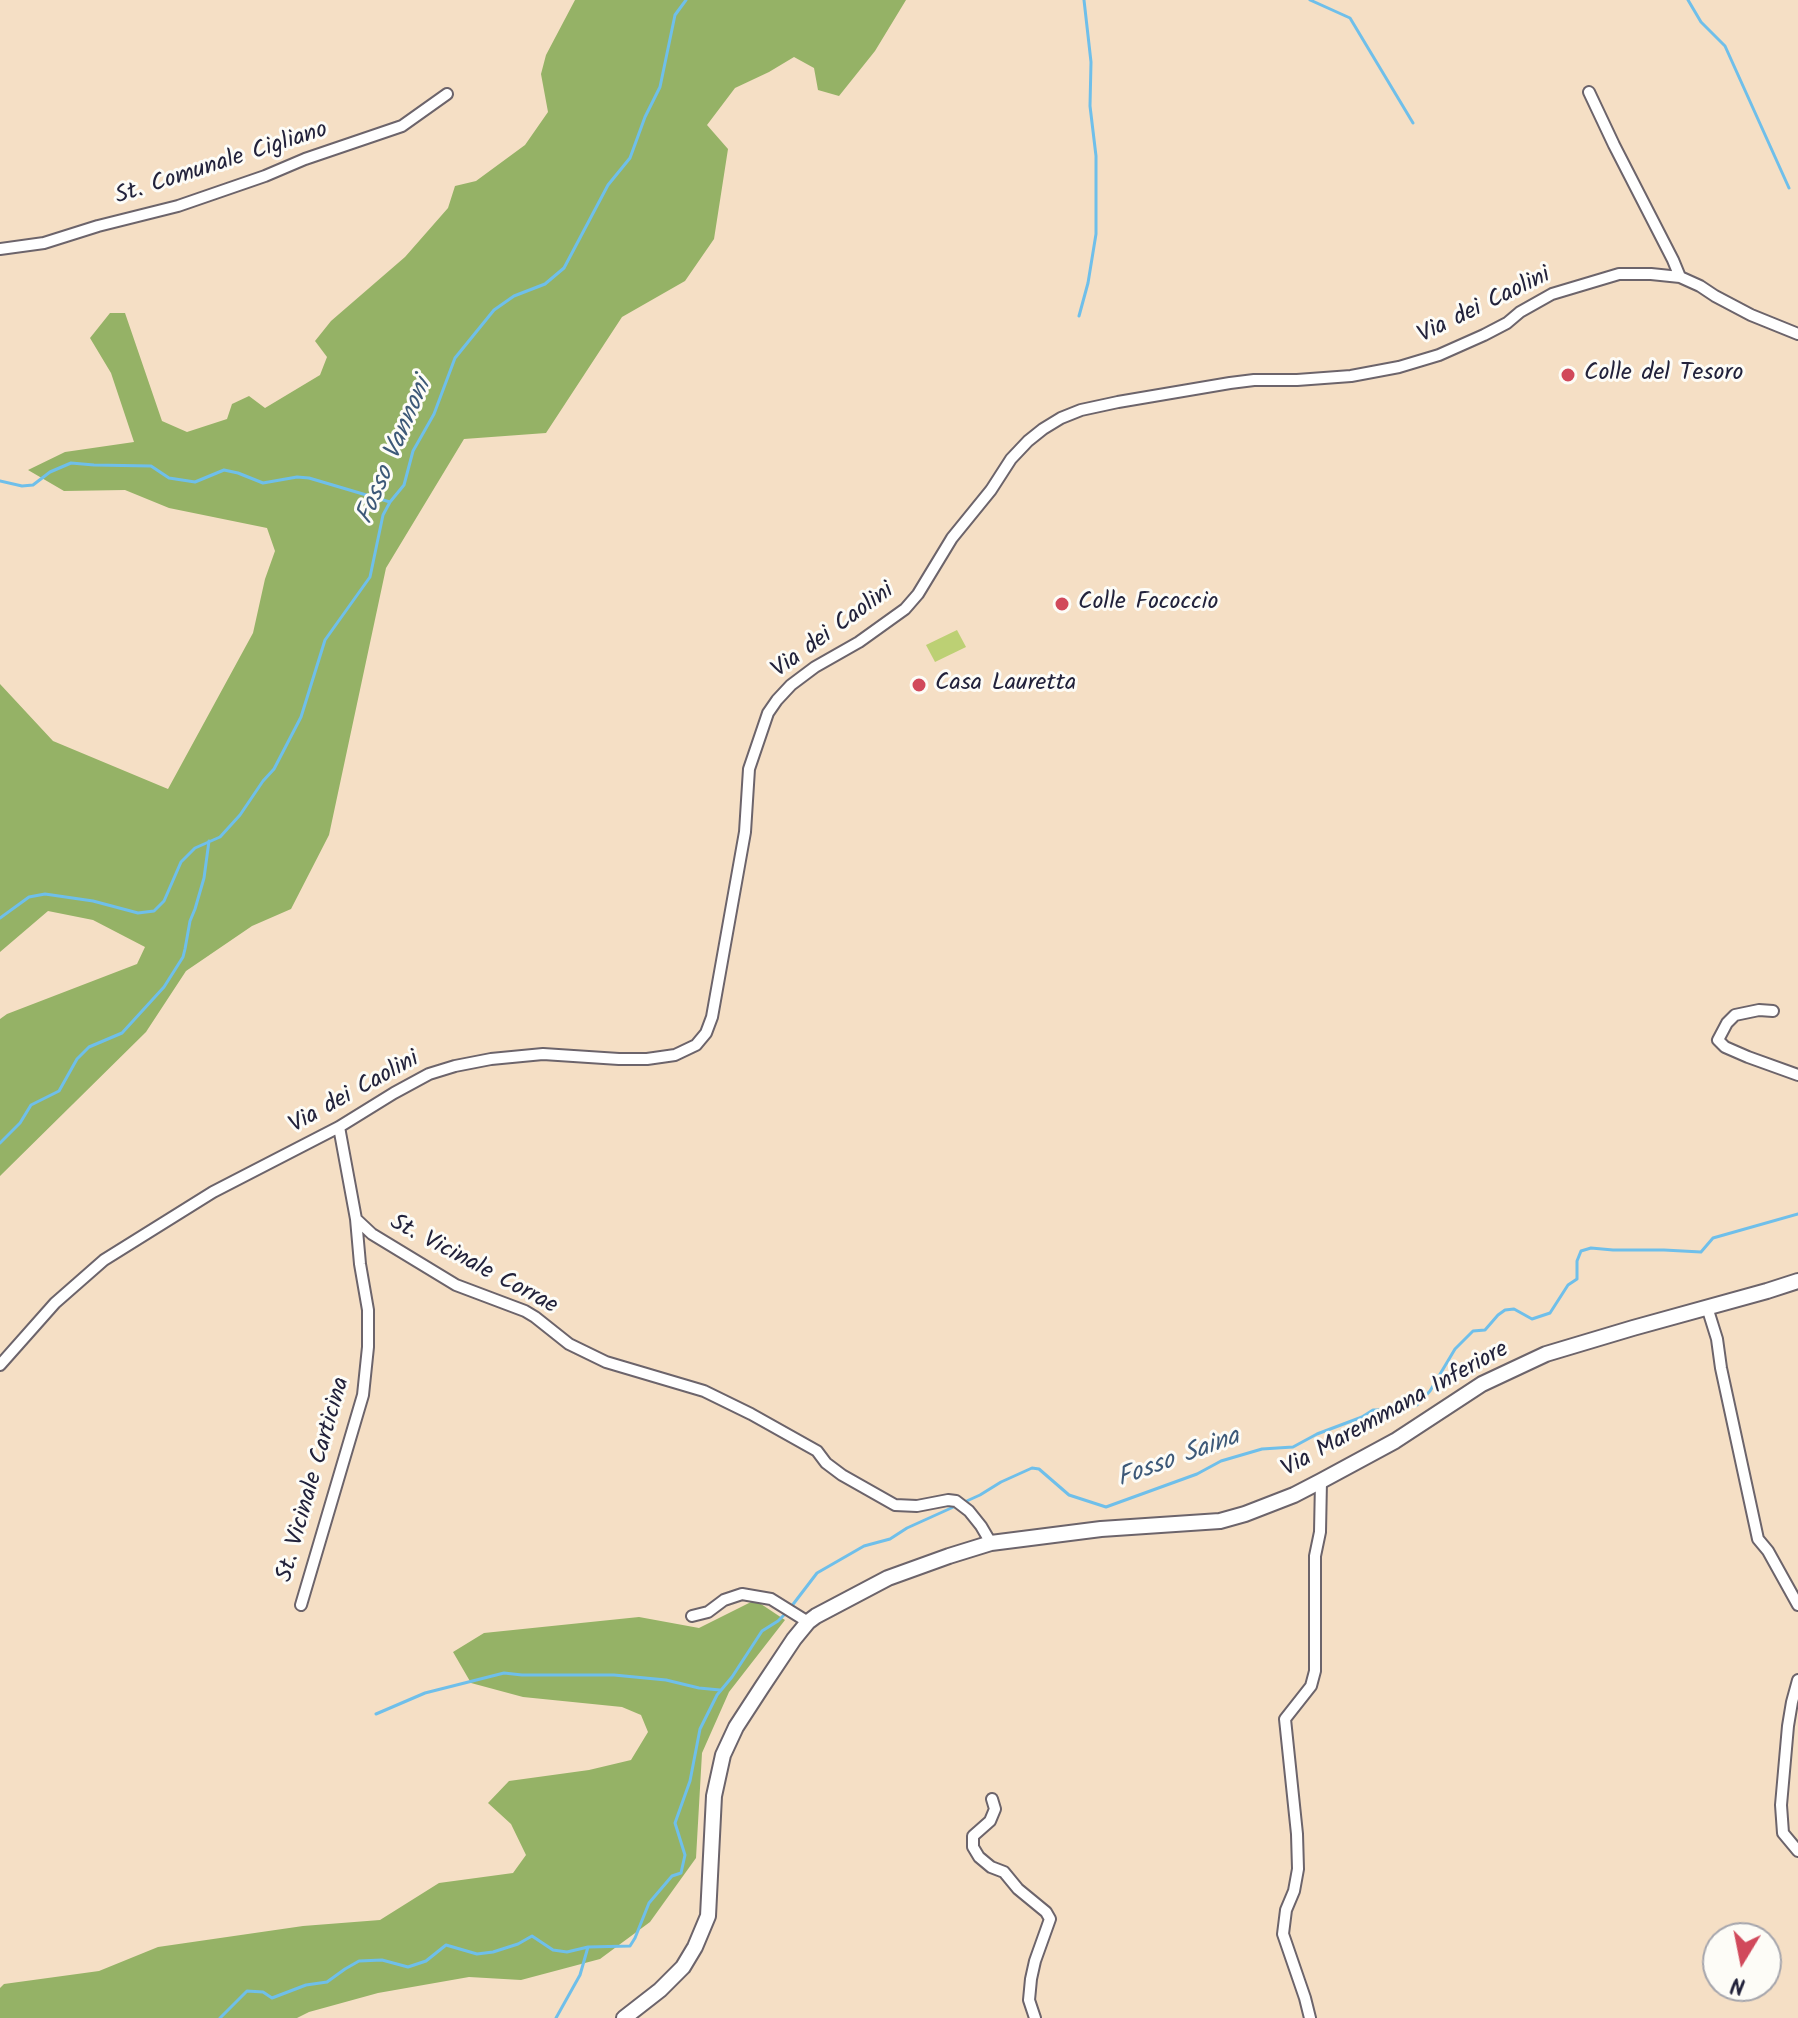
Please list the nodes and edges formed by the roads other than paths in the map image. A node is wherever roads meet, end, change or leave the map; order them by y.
1 (1589, 92) dead end
2 (447, 94) dead end
3 (0, 249) edge
4 (1680, 277) junction
5 (1798, 334) edge
6 (1773, 1011) dead end
7 (1798, 1075) edge
8 (339, 1127) junction
9 (356, 1219) junction
10 (1798, 1281) edge
11 (1707, 1307) junction
12 (0, 1365) edge
13 (1321, 1481) junction
14 (991, 1543) junction
15 (301, 1605) dead end
16 (1798, 1605) edge
17 (692, 1616) dead end
18 (808, 1622) junction
19 (1798, 1680) edge
20 (992, 1799) dead end
21 (1798, 1851) edge
22 (624, 2018) edge
23 (1035, 2018) edge
24 (1310, 2018) edge

1 - 4 street
2 - 3 street, St. Comunale Cigliano
4 - 5 street, Via dei Caolini
4 - 8 street, Via dei Caolini
6 - 7 street
8 - 9 street, St. Vicinale Carticina
8 - 12 street, Via dei Caolini
9 - 14 street, St. Vicinale Corrae
9 - 15 street, St. Vicinale Carticina
10 - 11 main road, Via Maremmana Inferiore
11 - 13 main road, Via Maremmana Inferiore
11 - 16 street
13 - 14 main road, Via Maremmana Inferiore
13 - 24 street
14 - 18 main road, Via Maremmana Inferiore
17 - 18 street
18 - 22 main road, Via Maremmana Inferiore
19 - 21 street
20 - 23 street

